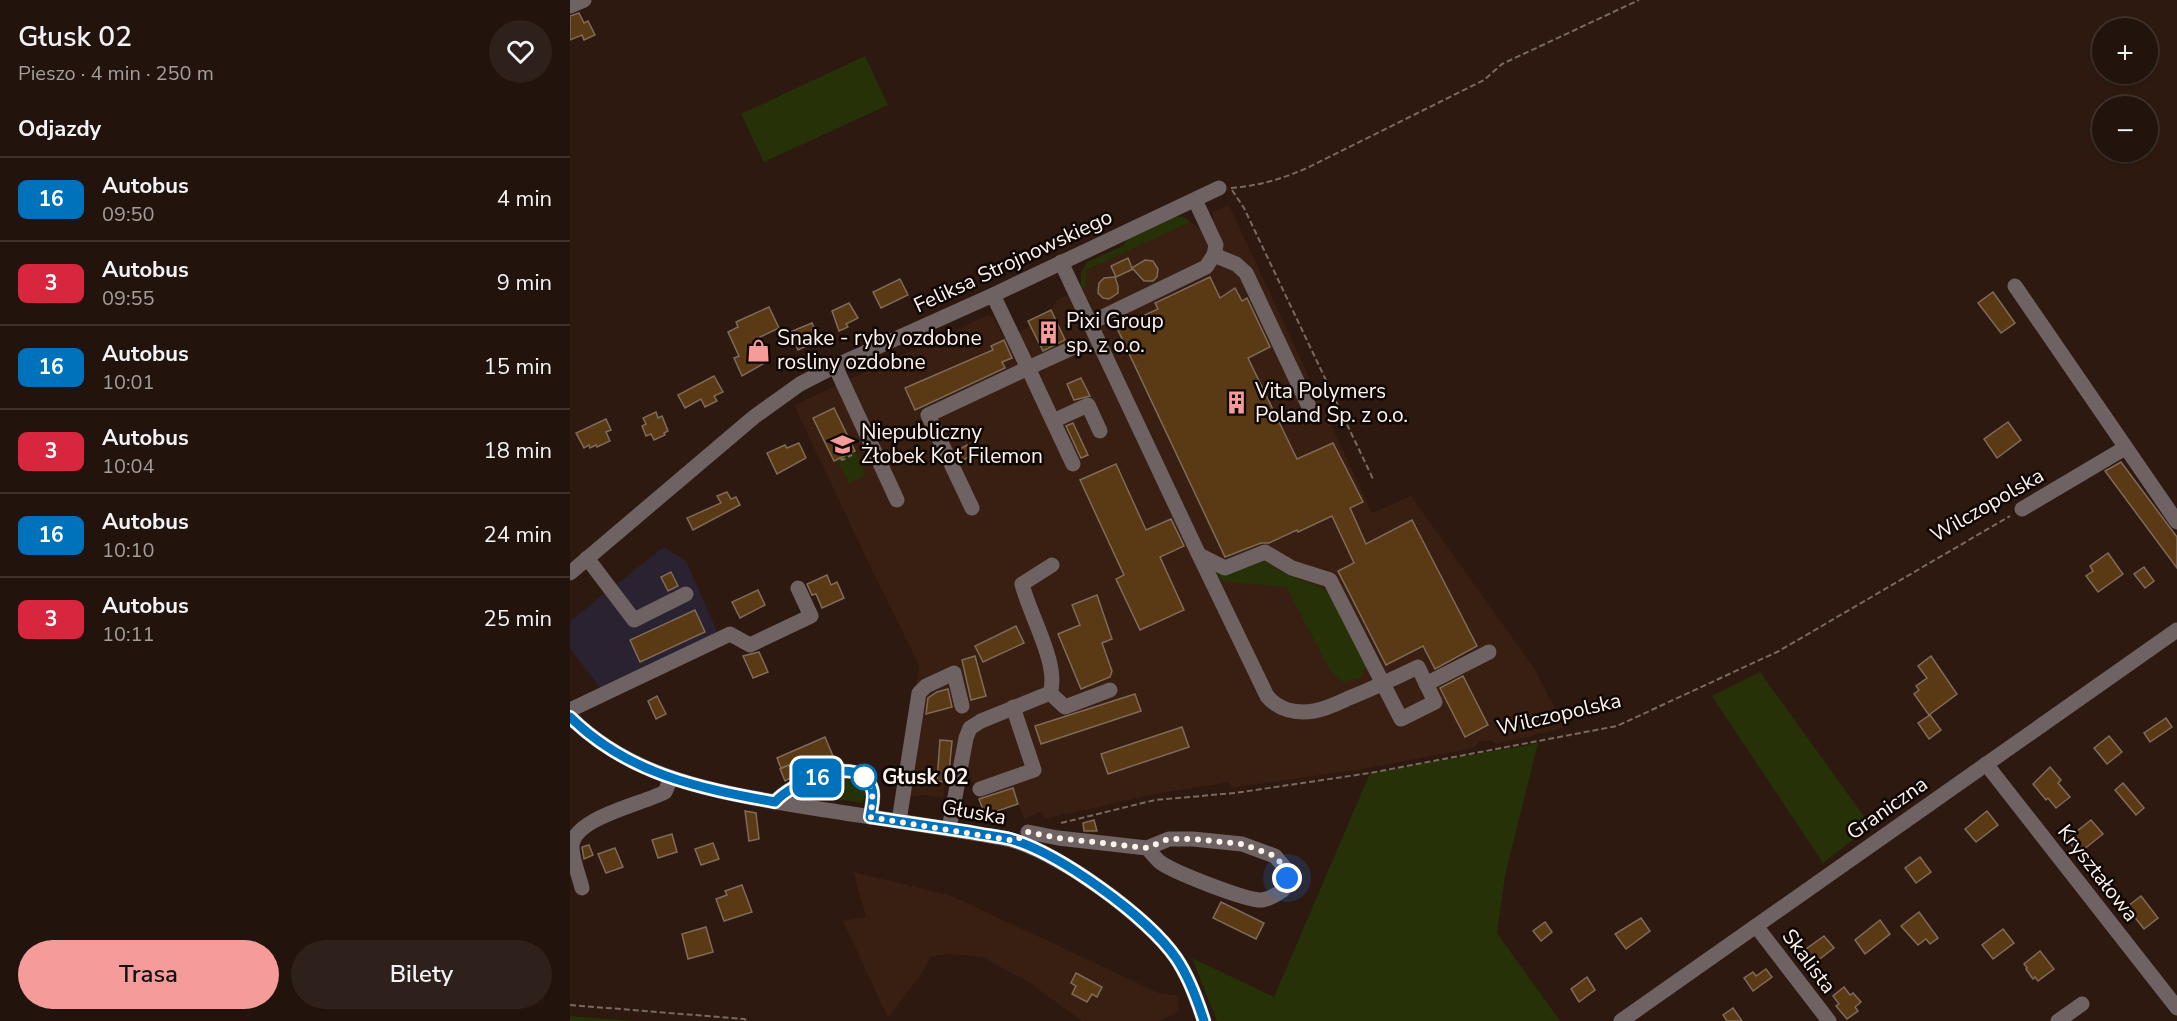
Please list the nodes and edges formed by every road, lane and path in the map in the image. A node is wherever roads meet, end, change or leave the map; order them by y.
1 (584, 0) edge
2 (1639, 0) edge
3 (570, 6) edge
4 (1219, 188) dead end
5 (1195, 200) junction
6 (1214, 255) junction
7 (1061, 262) junction
8 (2015, 286) dead end
9 (993, 295) junction
10 (1090, 323) junction
11 (1070, 349) dead end
12 (835, 366) junction
13 (1029, 368) junction
14 (1312, 413) dead end
15 (1053, 421) junction
16 (1101, 431) dead end
17 (2125, 448) junction
18 (852, 455) dead end
19 (841, 458) dead end
20 (1073, 465) dead end
21 (1373, 479) dead end
22 (897, 500) dead end
23 (972, 508) dead end
24 (2022, 509) joint
25 (2177, 522) edge
26 (1199, 555) junction
27 (587, 558) junction
28 (1052, 565) dead end
29 (570, 573) edge
30 (798, 588) dead end
31 (686, 594) dead end
32 (2177, 630) edge
33 (1489, 652) dead end
34 (1383, 684) junction
35 (1426, 684) junction
36 (1110, 690) dead end
37 (1050, 693) junction
38 (962, 706) dead end
39 (1013, 707) junction
40 (570, 710) edge
41 (570, 717) edge
42 (1986, 764) junction
43 (670, 778) junction
44 (980, 789) dead end
45 (775, 802) junction
46 (870, 817) junction
47 (898, 821) junction
48 (1051, 826) dead end
49 (949, 829) junction
50 (1028, 832) dead end
51 (1147, 848) junction
52 (582, 888) dead end
53 (1756, 926) junction
54 (2082, 1004) dead end
55 (570, 1005) edge
56 (2177, 1008) edge
57 (749, 1021) edge
58 (1204, 1021) edge
59 (1621, 1021) edge
60 (1829, 1021) edge
61 (2058, 1021) edge

1 - 3 street
2 - 21 path
4 - 5 street, Feliksa Strojnowskiego
5 - 6 street
5 - 7 street, Feliksa Strojnowskiego
6 - 10 street
6 - 14 street
7 - 9 street, Feliksa Strojnowskiego
7 - 10 street
8 - 17 street
9 - 12 street, Feliksa Strojnowskiego
9 - 13 street
10 - 26 street
11 - 13 street
12 - 22 street
12 - 27 street, Feliksa Strojnowskiego
13 - 15 street
13 - 23 street
15 - 16 street
15 - 20 street
17 - 24 street, Wilczopolska
17 - 25 street
18 - 19 path
24 - 48 path, Wilczopolska
26 - 34 street
26 - 34 street
27 - 29 street, Feliksa Strojnowskiego
27 - 31 street
28 - 37 street
30 - 40 street
32 - 42 street, Graniczna
33 - 35 street
34 - 35 street
34 - 35 street
36 - 37 street
37 - 39 street
38 - 47 street
39 - 44 street
39 - 49 street
41 - 43 street, Głuska
42 - 53 street, Graniczna
42 - 56 street, Kryształowa
43 - 45 street, Głuska
43 - 52 street
45 - 46 street, Głuska
45 - 46 street
46 - 47 street, Głuska
47 - 49 street, Głuska
49 - 58 street, Głuska
50 - 51 street
51 - 51 street
53 - 59 street, Graniczna
53 - 60 street, Skalista
54 - 61 street
55 - 57 path

